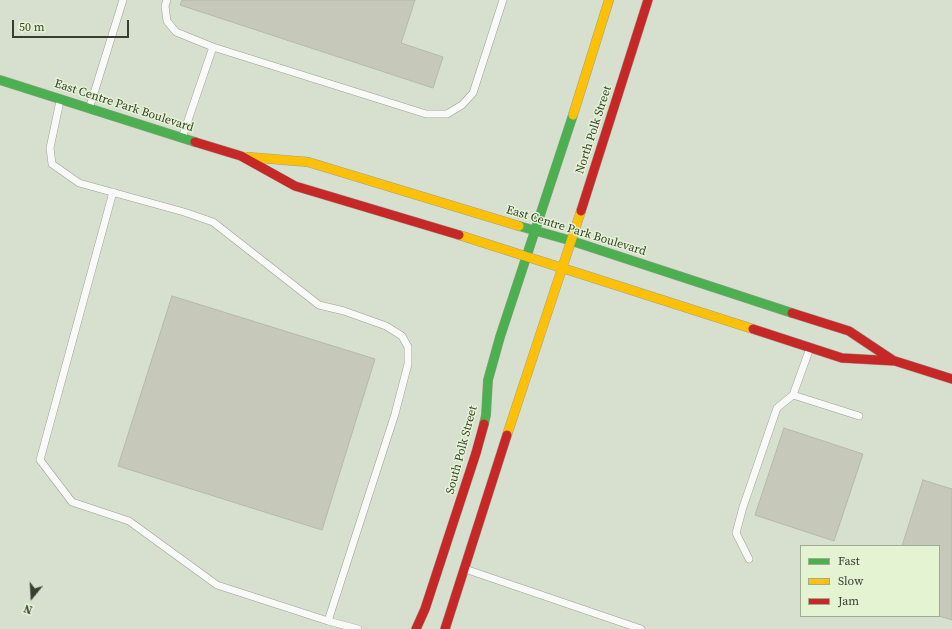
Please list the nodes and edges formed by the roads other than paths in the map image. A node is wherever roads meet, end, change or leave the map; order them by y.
1 (123, 0) edge
2 (167, 0) edge
3 (503, 0) edge
4 (609, 0) edge
5 (648, 0) edge
6 (213, 47) junction
7 (0, 80) edge
8 (60, 99) junction
9 (90, 108) junction
10 (182, 137) junction
11 (241, 156) junction
12 (113, 192) junction
13 (536, 231) junction
14 (572, 240) junction
15 (527, 257) junction
16 (563, 268) junction
17 (810, 348) junction
18 (895, 361) junction
19 (952, 379) edge
20 (793, 395) junction
21 (859, 416) dead end
22 (748, 559) dead end
23 (465, 569) junction
24 (328, 621) junction
25 (358, 629) edge
26 (416, 629) edge
27 (445, 629) edge
28 (641, 629) edge

1 - 9 lane
2 - 6 lane
3 - 6 lane
4 - 13 street, North Polk Street
5 - 14 street, North Polk Street
6 - 10 lane
7 - 8 street, East Centre Park Boulevard
8 - 9 street, East Centre Park Boulevard
8 - 12 lane
9 - 10 street, East Centre Park Boulevard
10 - 11 street, East Centre Park Boulevard
11 - 13 street, East Centre Park Boulevard
11 - 15 street, East Centre Park Boulevard
12 - 24 lane
12 - 24 lane
13 - 14 street, East Centre Park Boulevard
13 - 15 street, South Polk Street
14 - 16 street, North Polk Street
14 - 18 street, East Centre Park Boulevard
15 - 16 street, East Centre Park Boulevard
15 - 26 street, South Polk Street
16 - 17 street, East Centre Park Boulevard
16 - 23 street
17 - 18 street, East Centre Park Boulevard
17 - 20 lane
18 - 19 street, East Centre Park Boulevard
20 - 21 lane
20 - 22 lane
23 - 27 street
23 - 28 lane
24 - 25 lane

